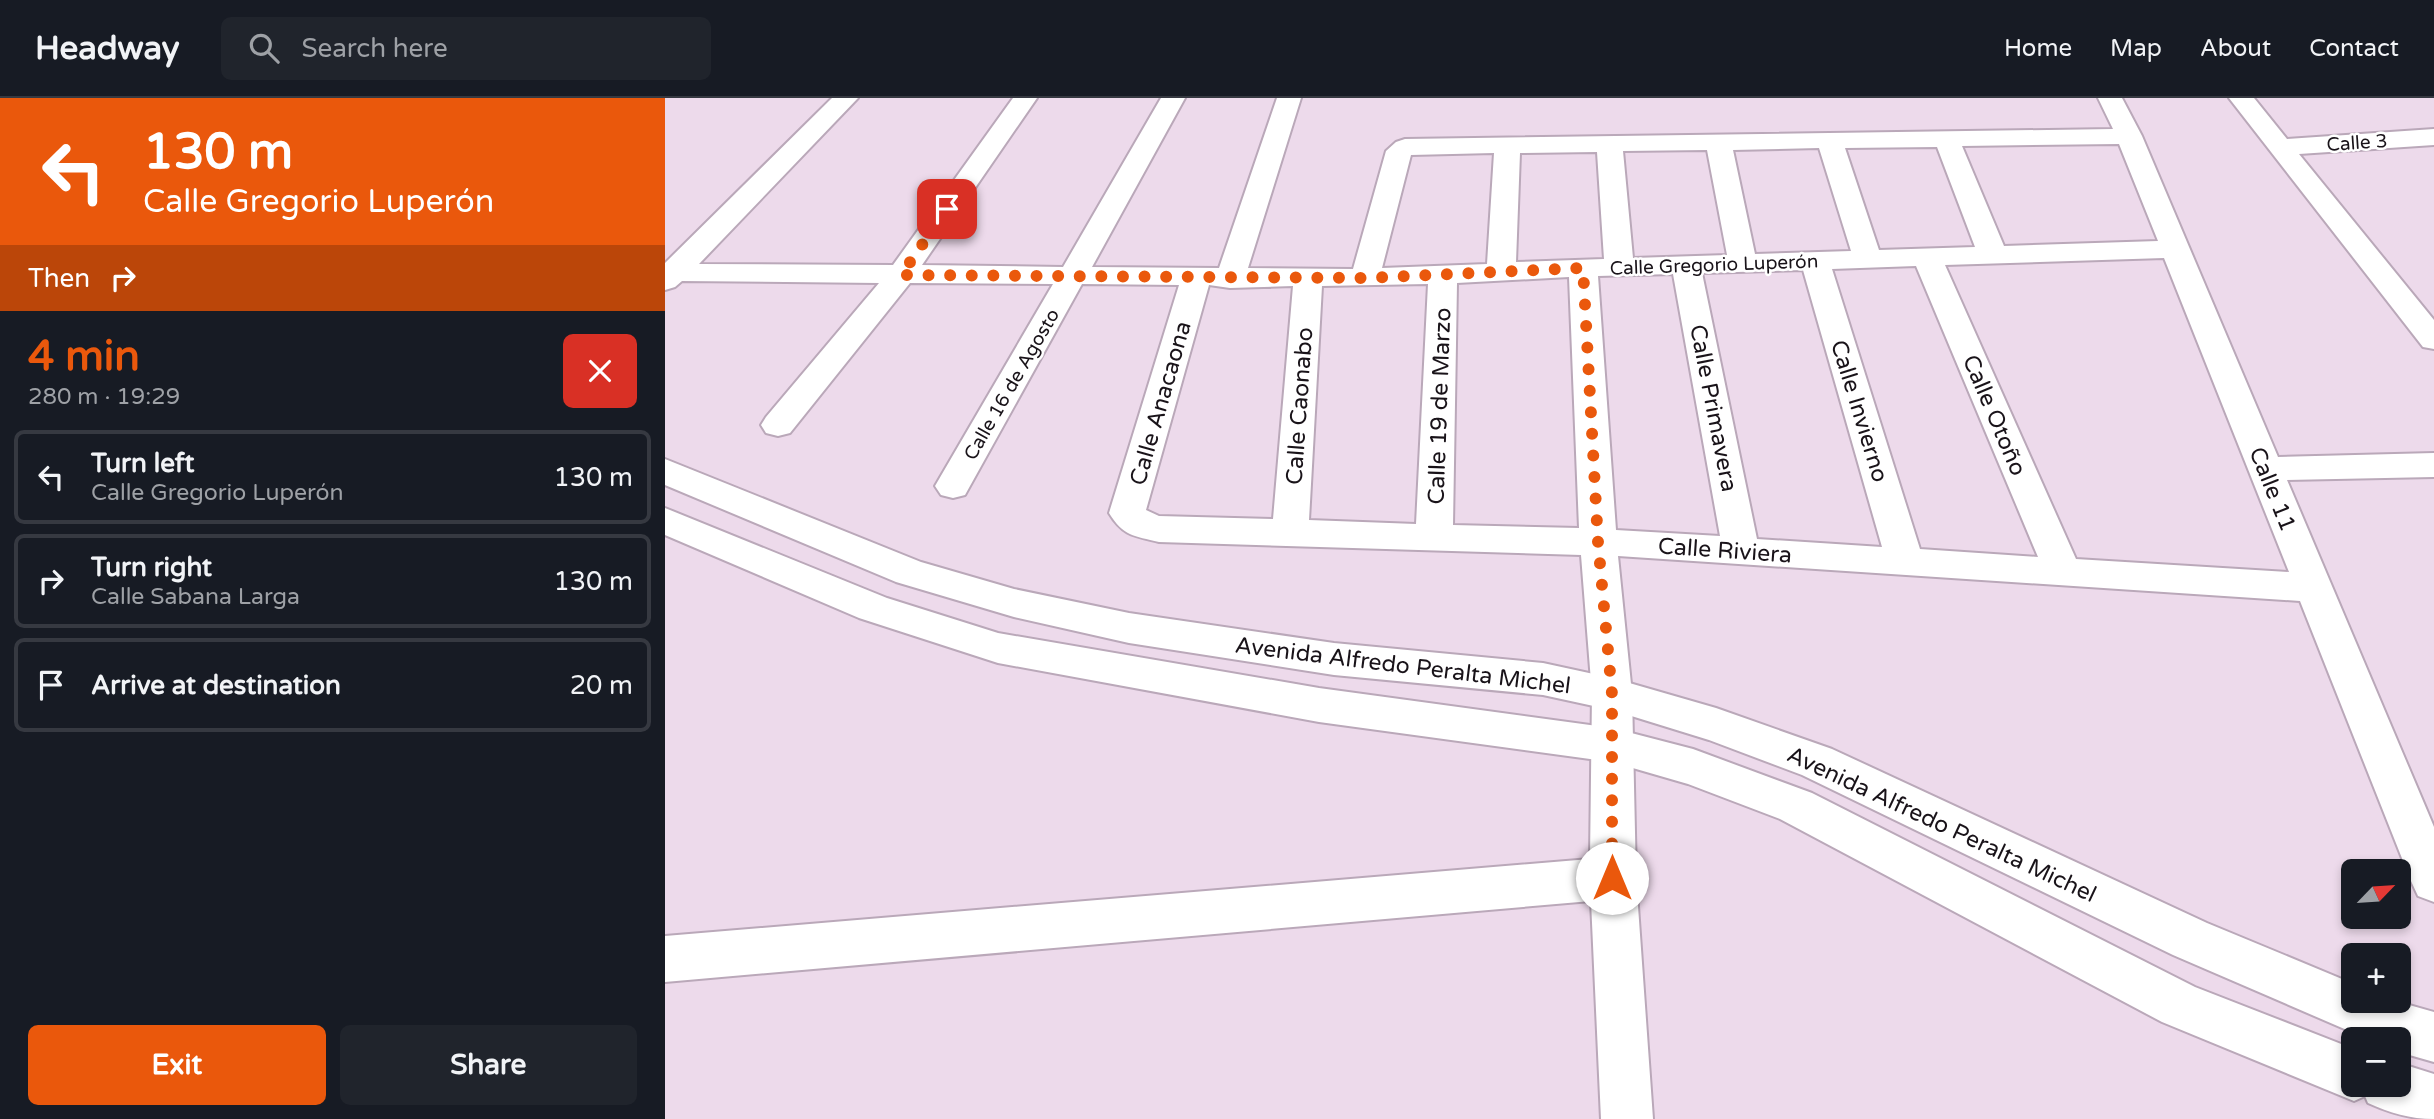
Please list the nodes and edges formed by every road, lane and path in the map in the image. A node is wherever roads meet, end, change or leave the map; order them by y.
1 (846, 98) edge
2 (1025, 98) edge
3 (1173, 98) edge
4 (1289, 98) edge
5 (2110, 98) edge
6 (2241, 98) edge
7 (2129, 136) junction
8 (2434, 137) edge
9 (1945, 138) junction
10 (1829, 140) junction
11 (1718, 141) junction
12 (1609, 143) junction
13 (1507, 144) junction
14 (2280, 147) junction
15 (2175, 249) junction
16 (1993, 255) junction
17 (1927, 257) junction
18 (1868, 259) junction
19 (1815, 261) junction
20 (1743, 263) junction
21 (1686, 265) junction
22 (1601, 267) junction
23 (1501, 271) junction
24 (1443, 274) junction
25 (668, 275) edge
26 (901, 275) junction
27 (1073, 277) junction
28 (1196, 278) junction
29 (1308, 278) junction
30 (1365, 278) junction
31 (1230, 279) junction
32 (2434, 294) edge
33 (2398, 295) junction
34 (2434, 340) edge
35 (778, 425) dead end
36 (2434, 465) edge
37 (2265, 469) junction
38 (676, 475) edge
39 (953, 486) dead end
40 (665, 520) edge
41 (1137, 524) joint
42 (1290, 533) junction
43 (1434, 537) junction
44 (1598, 542) junction
45 (1741, 552) junction
46 (1905, 562) junction
47 (2063, 572) junction
48 (2313, 588) junction
49 (1612, 694) junction
50 (1612, 745) junction
51 (2419, 805) edge
52 (1612, 878) junction
53 (2434, 881) edge
54 (665, 960) edge
55 (2434, 1037) edge
56 (2341, 1070) edge
57 (2411, 1093) edge
58 (2434, 1100) edge
59 (1627, 1119) edge

1 - 25 street
2 - 26 street
3 - 27 street, Calle 16 de Agosto
4 - 31 street
5 - 7 street, Calle 11
6 - 14 street
7 - 9 street
7 - 15 street, Calle 11
8 - 14 street, Calle 3
9 - 10 street
9 - 16 street
10 - 11 street
10 - 18 street
11 - 12 street
11 - 20 street
12 - 13 street
12 - 22 street
13 - 23 street
13 - 30 street
14 - 33 street
15 - 16 street, Calle Gregorio Luperón
15 - 37 street, Calle 11
16 - 17 street, Calle Gregorio Luperón
17 - 18 street, Calle Gregorio Luperón
17 - 47 street, Calle Otoño
18 - 19 street, Calle Gregorio Luperón
19 - 20 street, Calle Gregorio Luperón
19 - 46 street, Calle Invierno
20 - 21 street, Calle Gregorio Luperón
21 - 22 street, Calle Gregorio Luperón
21 - 45 street, Calle Primavera
22 - 23 street, Calle Gregorio Luperón
22 - 44 street
23 - 24 street, Calle Gregorio Luperón
24 - 30 street, Calle Gregorio Luperón
24 - 43 street, Calle 19 de Marzo
25 - 26 street, Calle Gregorio Luperón
26 - 27 street, Calle Gregorio Luperón
26 - 35 street
27 - 28 street, Calle Gregorio Luperón
27 - 39 street, Calle 16 de Agosto
28 - 31 street, Calle Gregorio Luperón
28 - 41 street, Calle Anacaona
29 - 30 street, Calle Gregorio Luperón
29 - 31 street, Calle Gregorio Luperón
29 - 42 street, Calle Caonabo
32 - 33 street
33 - 34 street
36 - 37 street
37 - 48 street, Calle 11
38 - 49 street, Avenida Alfredo Peralta Michel
40 - 50 street, Avenida Alfredo Peralta Michel
41 - 42 street, Calle Riviera
42 - 43 street, Calle Riviera
43 - 44 street, Calle Riviera
44 - 45 street, Calle Riviera
44 - 49 street
45 - 46 street, Calle Riviera
46 - 47 street, Calle Riviera
47 - 48 street, Calle Riviera
48 - 51 street, Calle 11
49 - 50 street
49 - 55 street, Avenida Alfredo Peralta Michel
50 - 52 street
50 - 56 street, Avenida Alfredo Peralta Michel
51 - 53 street, Calle 11
52 - 54 street
52 - 59 street
57 - 58 street

